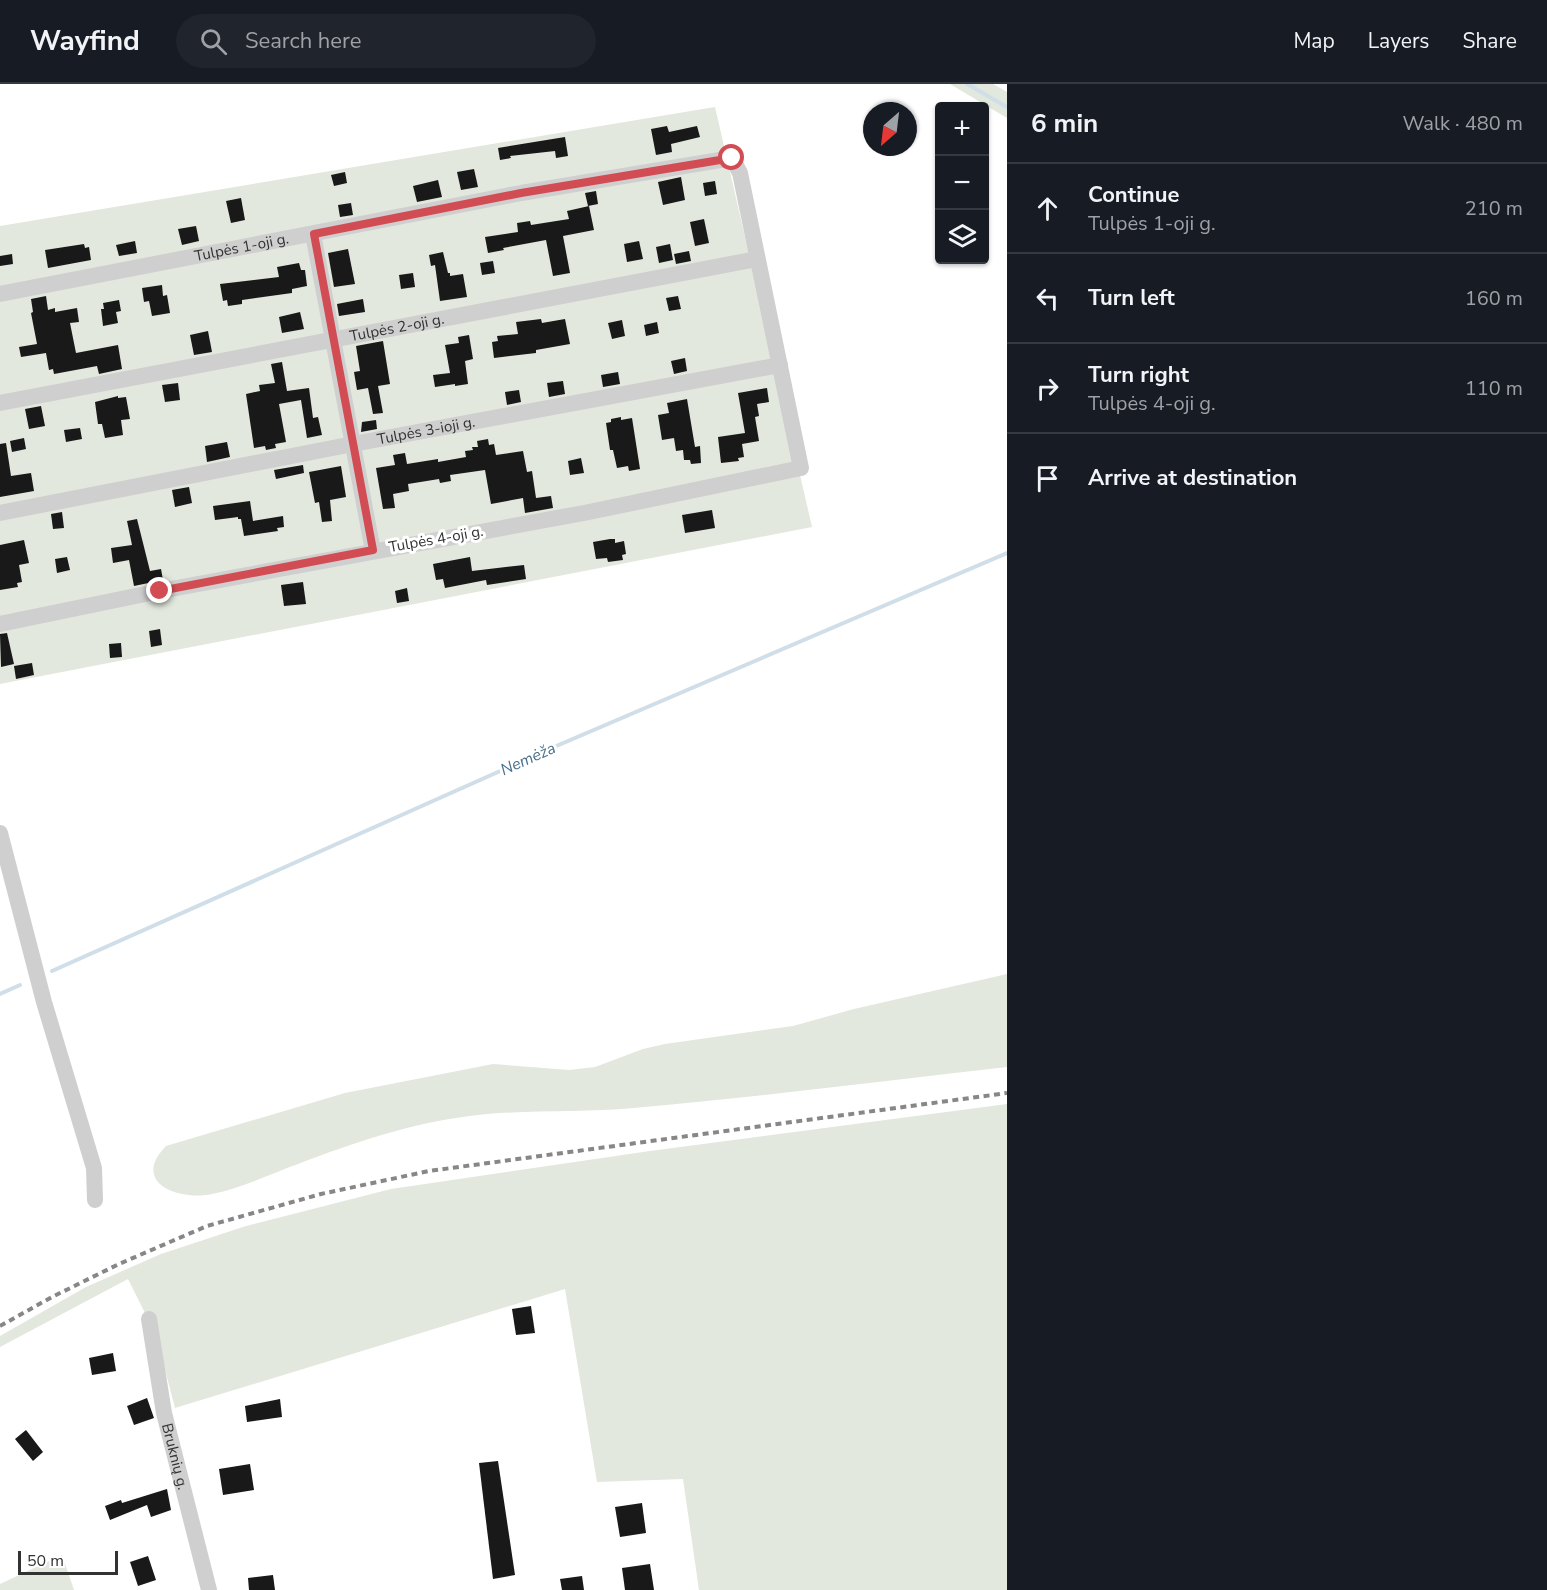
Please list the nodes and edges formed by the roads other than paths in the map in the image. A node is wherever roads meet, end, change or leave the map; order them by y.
1 (314, 234) junction
2 (757, 260) junction
3 (0, 294) edge
4 (332, 339) junction
5 (780, 365) junction
6 (0, 403) edge
7 (353, 444) junction
8 (0, 513) edge
9 (373, 550) junction
10 (0, 624) edge
11 (0, 833) edge
12 (95, 1200) dead end
13 (149, 1319) dead end
14 (209, 1590) edge

1 - 2 street, Tulpės 1-oji g.
1 - 3 street, Tulpės 1-oji g.
1 - 4 street
2 - 4 street, Tulpės 2-oji g.
2 - 5 street
4 - 6 street, Tulpės 2-oji g.
4 - 7 street
5 - 7 street, Tulpės 3-ioji g.
5 - 9 street, Tulpės 4-oji g.
7 - 8 street, Tulpės 3-ioji g.
7 - 9 street
9 - 10 street, Tulpės 4-oji g.
11 - 12 street
13 - 14 street, Bruknių g.

